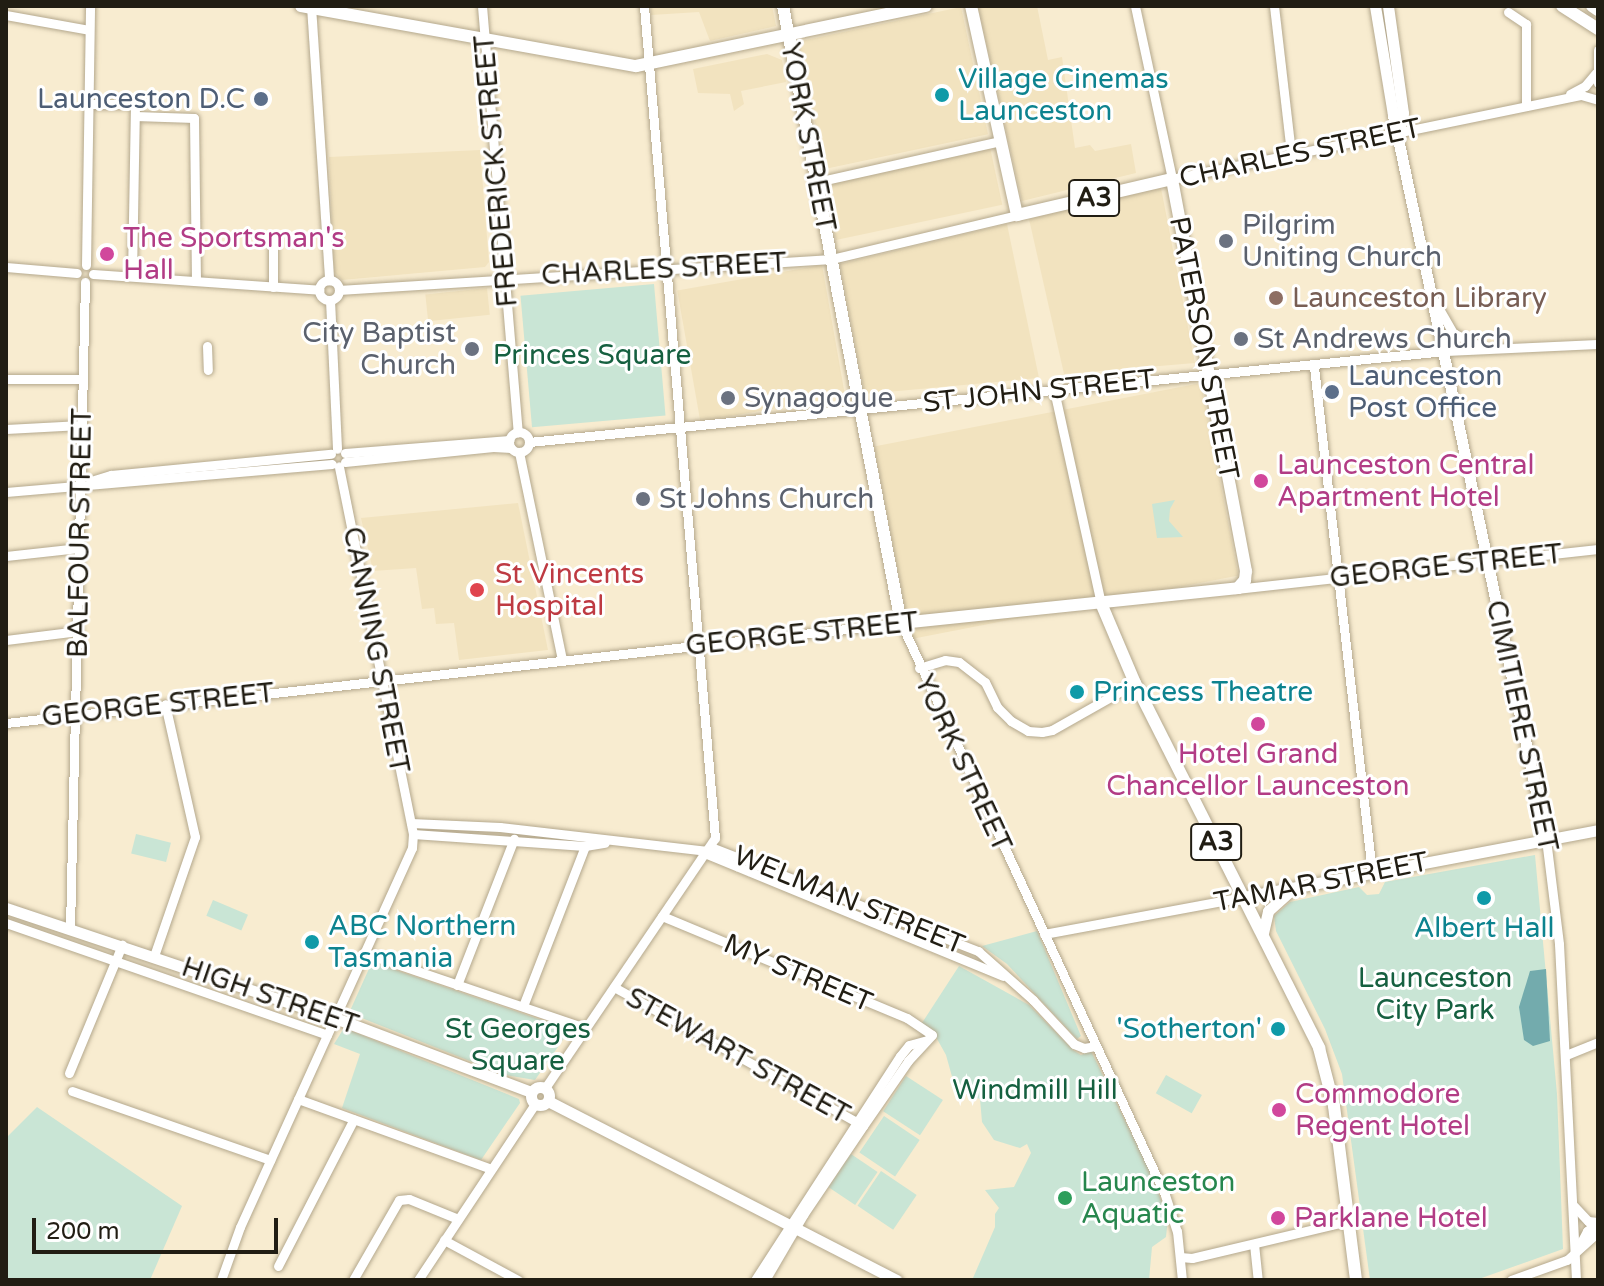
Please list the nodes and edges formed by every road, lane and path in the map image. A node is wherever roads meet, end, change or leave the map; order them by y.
1 (90, 6) edge
2 (482, 6) edge
3 (644, 6) edge
4 (783, 6) edge
5 (926, 6) edge
6 (971, 6) edge
7 (1135, 6) edge
8 (1274, 6) edge
9 (1375, 6) edge
10 (1388, 6) edge
11 (1562, 6) edge
12 (1592, 6) edge
13 (307, 7) edge
14 (1598, 10) edge
15 (1508, 12) dead end
16 (6, 15) edge
17 (1598, 29) edge
18 (89, 30) junction
19 (788, 35) junction
20 (485, 41) junction
21 (1598, 50) edge
22 (649, 65) junction
23 (1597, 78) edge
24 (1598, 100) edge
25 (1548, 102) junction
26 (88, 104) junction
27 (1526, 106) junction
28 (135, 116) junction
29 (1399, 133) junction
30 (1000, 141) junction
31 (1291, 152) junction
32 (1172, 179) junction
33 (817, 182) junction
34 (1017, 215) junction
35 (273, 239) dead end
36 (831, 259) junction
37 (86, 265) junction
38 (6, 267) edge
39 (665, 268) junction
40 (77, 273) junction
41 (93, 274) junction
42 (132, 276) junction
43 (505, 278) junction
44 (329, 280) junction
45 (196, 281) junction
46 (85, 282) junction
47 (273, 287) junction
48 (319, 290) junction
49 (339, 290) junction
50 (1433, 297) junction
51 (330, 300) junction
52 (1598, 344) edge
53 (207, 346) dead end
54 (1488, 350) junction
55 (1445, 351) junction
56 (1314, 367) junction
57 (208, 370) dead end
58 (1210, 376) junction
59 (6, 379) edge
60 (82, 379) junction
61 (1054, 390) junction
62 (861, 409) junction
63 (81, 425) junction
64 (679, 426) junction
65 (6, 429) edge
66 (518, 432) junction
67 (529, 442) junction
68 (513, 447) junction
69 (338, 458) junction
70 (80, 484) junction
71 (6, 492) edge
72 (79, 548) junction
73 (1598, 549) edge
74 (6, 556) edge
75 (1488, 562) junction
76 (1246, 571) junction
77 (1339, 577) junction
78 (1268, 586) junction
79 (1233, 589) junction
80 (1101, 603) junction
81 (901, 623) junction
82 (78, 631) junction
83 (6, 640) edge
84 (699, 645) junction
85 (562, 660) junction
86 (919, 668) junction
87 (382, 680) junction
88 (1135, 683) junction
89 (165, 704) junction
90 (77, 715) junction
91 (6, 723) edge
92 (411, 823) junction
93 (1598, 830) edge
94 (413, 834) junction
95 (514, 839) junction
96 (1546, 839) junction
97 (621, 843) junction
98 (585, 846) junction
99 (709, 851) junction
100 (1372, 872) junction
101 (1298, 886) junction
102 (1244, 897) junction
103 (6, 908) edge
104 (662, 916) junction
105 (6, 923) edge
106 (70, 928) junction
107 (1263, 933) junction
108 (1044, 934) junction
109 (122, 945) junction
110 (364, 953) junction
111 (154, 956) junction
112 (115, 962) junction
113 (457, 985) junction
114 (614, 987) junction
115 (523, 1006) junction
116 (335, 1018) junction
117 (585, 1028) junction
118 (327, 1035) junction
119 (1598, 1042) edge
120 (1095, 1046) junction
121 (1566, 1055) junction
122 (69, 1073) dead end
123 (545, 1088) joint
124 (72, 1091) dead end
125 (298, 1099) junction
126 (538, 1099) junction
127 (354, 1119) junction
128 (859, 1124) junction
129 (270, 1160) junction
130 (491, 1169) junction
131 (1574, 1206) junction
132 (458, 1219) junction
133 (1348, 1221) junction
134 (1598, 1222) edge
135 (792, 1226) junction
136 (1598, 1232) edge
137 (444, 1240) junction
138 (1254, 1244) junction
139 (1576, 1253) junction
140 (1180, 1257) junction
141 (772, 1261) junction
142 (278, 1266) dead end
143 (221, 1280) edge
144 (353, 1280) edge
145 (418, 1280) edge
146 (518, 1280) edge
147 (755, 1280) edge
148 (765, 1280) edge
149 (897, 1280) edge
150 (1181, 1280) edge
151 (1258, 1280) edge
152 (1356, 1280) edge
153 (1511, 1280) edge
154 (1576, 1280) edge

1 - 18 street
2 - 20 street, FREDERICK STREET
3 - 22 street
4 - 19 highway, YORK STREET
5 - 19 highway
6 - 30 highway
7 - 32 street, PATERSON STREET
8 - 31 street
9 - 29 main road, CIMITIERE STREET
10 - 29 main road, CIMITIERE STREET
11 - 17 highway
12 - 14 highway
13 - 20 highway
13 - 44 street
15 - 27 street
16 - 18 street
18 - 26 street
19 - 22 highway
19 - 33 highway, YORK STREET
20 - 22 highway
20 - 43 street, FREDERICK STREET
21 - 23 street
22 - 39 street
23 - 25 street, CHARLES STREET
24 - 25 street, CHARLES STREET
25 - 27 street, CHARLES STREET
26 - 28 street
26 - 37 street
27 - 29 street, CHARLES STREET
28 - 42 street
28 - 45 street
29 - 31 street, CHARLES STREET
29 - 50 main road, CIMITIERE STREET
30 - 33 street
30 - 34 highway
31 - 32 street, CHARLES STREET
32 - 34 highway, CHARLES STREET / A3
32 - 58 highway, PATERSON STREET
33 - 36 highway, YORK STREET
34 - 36 street, CHARLES STREET
35 - 47 street
36 - 39 street, CHARLES STREET
36 - 62 highway, YORK STREET
37 - 40 street
37 - 41 street
38 - 40 street
39 - 43 street, CHARLES STREET
39 - 64 street
40 - 46 street
41 - 42 street
41 - 46 street
42 - 45 street
43 - 49 street, CHARLES STREET
43 - 66 street, FREDERICK STREET
44 - 48 street
44 - 49 street
45 - 47 street
46 - 60 street, BALFOUR STREET
47 - 48 street
48 - 51 street
49 - 51 street
50 - 54 street
50 - 55 main road, CIMITIERE STREET
51 - 69 street, CANNING STREET
52 - 54 street, ST JOHN STREET
53 - 57 street
54 - 55 street, ST JOHN STREET
55 - 56 street, ST JOHN STREET
55 - 75 main road, CIMITIERE STREET
56 - 58 street, ST JOHN STREET
56 - 77 street
58 - 61 street, ST JOHN STREET
58 - 76 highway, PATERSON STREET
59 - 60 street
60 - 63 street, BALFOUR STREET
61 - 62 street, ST JOHN STREET
61 - 80 street
62 - 64 street, ST JOHN STREET
62 - 81 highway, YORK STREET
63 - 65 street
63 - 70 street, BALFOUR STREET
64 - 67 street, ST JOHN STREET
64 - 84 street
66 - 67 street
66 - 68 street
67 - 68 street
68 - 69 street
68 - 85 street
69 - 70 street
69 - 87 street, CANNING STREET
70 - 71 street
70 - 72 street, BALFOUR STREET
72 - 74 street
72 - 82 street, BALFOUR STREET
73 - 75 street, GEORGE STREET
75 - 77 street, GEORGE STREET
75 - 96 main road, CIMITIERE STREET
76 - 78 street
76 - 79 highway
77 - 78 street, GEORGE STREET
77 - 100 street
78 - 79 street, GEORGE STREET
79 - 80 highway, GEORGE STREET
80 - 81 highway, GEORGE STREET
80 - 88 highway, A3
81 - 84 street, GEORGE STREET
81 - 86 street, YORK STREET
82 - 83 street
82 - 90 street, BALFOUR STREET
84 - 85 street, GEORGE STREET
84 - 99 street
85 - 87 street, GEORGE STREET
86 - 88 street
86 - 108 street, YORK STREET
87 - 89 street, GEORGE STREET
87 - 92 street, CANNING STREET
88 - 102 highway, A3
89 - 90 street, GEORGE STREET
89 - 111 street
90 - 91 street, GEORGE STREET
90 - 106 street, BALFOUR STREET
92 - 94 street, CANNING STREET
92 - 97 street, WELMAN STREET
93 - 96 main road, TAMAR STREET
94 - 95 street, WELMAN STREET
94 - 110 street
95 - 98 street, WELMAN STREET
95 - 113 street
96 - 100 main road, TAMAR STREET
96 - 121 street, CIMITIERE STREET
97 - 98 street, WELMAN STREET
97 - 99 street, WELMAN STREET
98 - 115 street
99 - 104 street
99 - 120 street, WELMAN STREET
100 - 101 main road, TAMAR STREET
101 - 102 main road, TAMAR STREET
101 - 107 main road
102 - 107 highway, A3
102 - 108 street, TAMAR STREET
103 - 106 main road, HIGH STREET
104 - 114 street
104 - 128 street, MY STREET
105 - 112 street, HIGH STREET
106 - 109 main road, HIGH STREET
107 - 133 highway, A3
108 - 120 street, YORK STREET
109 - 111 main road, HIGH STREET
109 - 112 street
110 - 113 street
110 - 116 street
111 - 116 main road, HIGH STREET
112 - 118 street, HIGH STREET
112 - 122 street
113 - 115 street
114 - 117 street
114 - 128 street, STEWART STREET
115 - 117 street
116 - 118 street
116 - 126 main road, HIGH STREET
117 - 123 street
118 - 125 street
119 - 121 street
120 - 140 street, YORK STREET
121 - 131 street, CIMITIERE STREET
123 - 126 main road
124 - 129 street
125 - 127 street
125 - 129 street
126 - 130 street
126 - 135 main road, HIGH STREET
127 - 130 street
127 - 142 street
128 - 135 street
129 - 143 street
130 - 132 street
131 - 134 street
131 - 139 street, CIMITIERE STREET
132 - 137 street
132 - 144 street
133 - 138 street
133 - 152 highway, A3
134 - 139 street
135 - 141 street
135 - 149 main road, HIGH STREET
136 - 139 street
137 - 145 street
137 - 146 street
138 - 140 street
138 - 151 street
139 - 153 street
139 - 154 street, CIMITIERE STREET
140 - 150 street, YORK STREET
141 - 147 street
141 - 148 street

